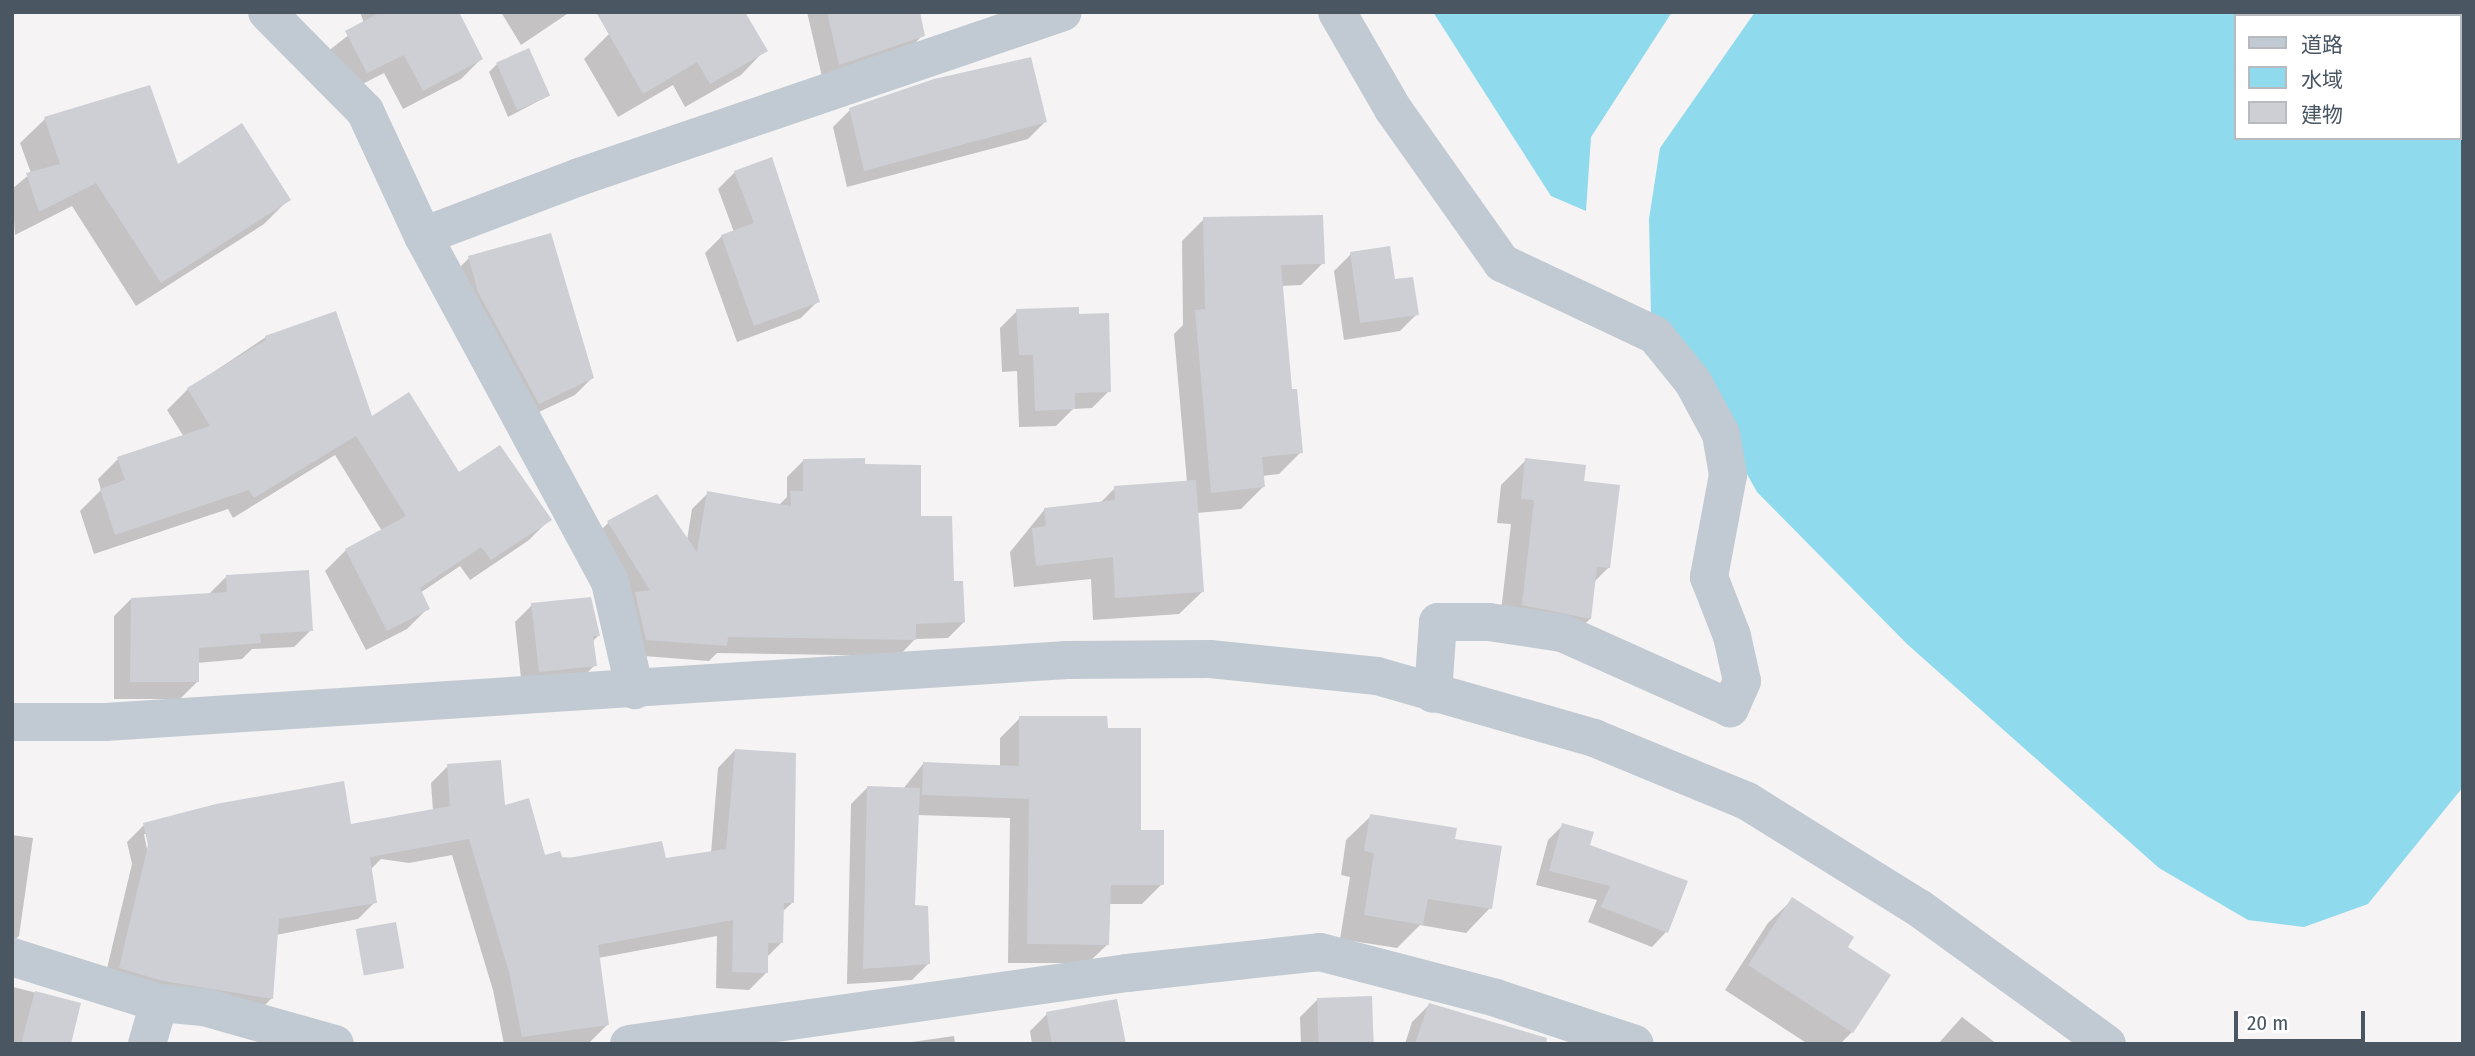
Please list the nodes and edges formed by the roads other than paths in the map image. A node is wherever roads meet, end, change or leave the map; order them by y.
1 (267, 12) edge
2 (1063, 12) edge
3 (1337, 12) edge
4 (422, 236) junction
5 (635, 690) junction
6 (1433, 694) junction
7 (12, 722) edge
8 (12, 957) edge
9 (159, 1003) junction
10 (2084, 1038) edge
11 (148, 1044) edge
12 (335, 1044) edge
13 (629, 1044) edge
14 (1635, 1044) edge

1 - 4 street
2 - 4 street
3 - 6 street
4 - 5 street
5 - 6 street
5 - 7 street
6 - 10 street
8 - 9 street
9 - 11 street
9 - 12 street
13 - 14 street

